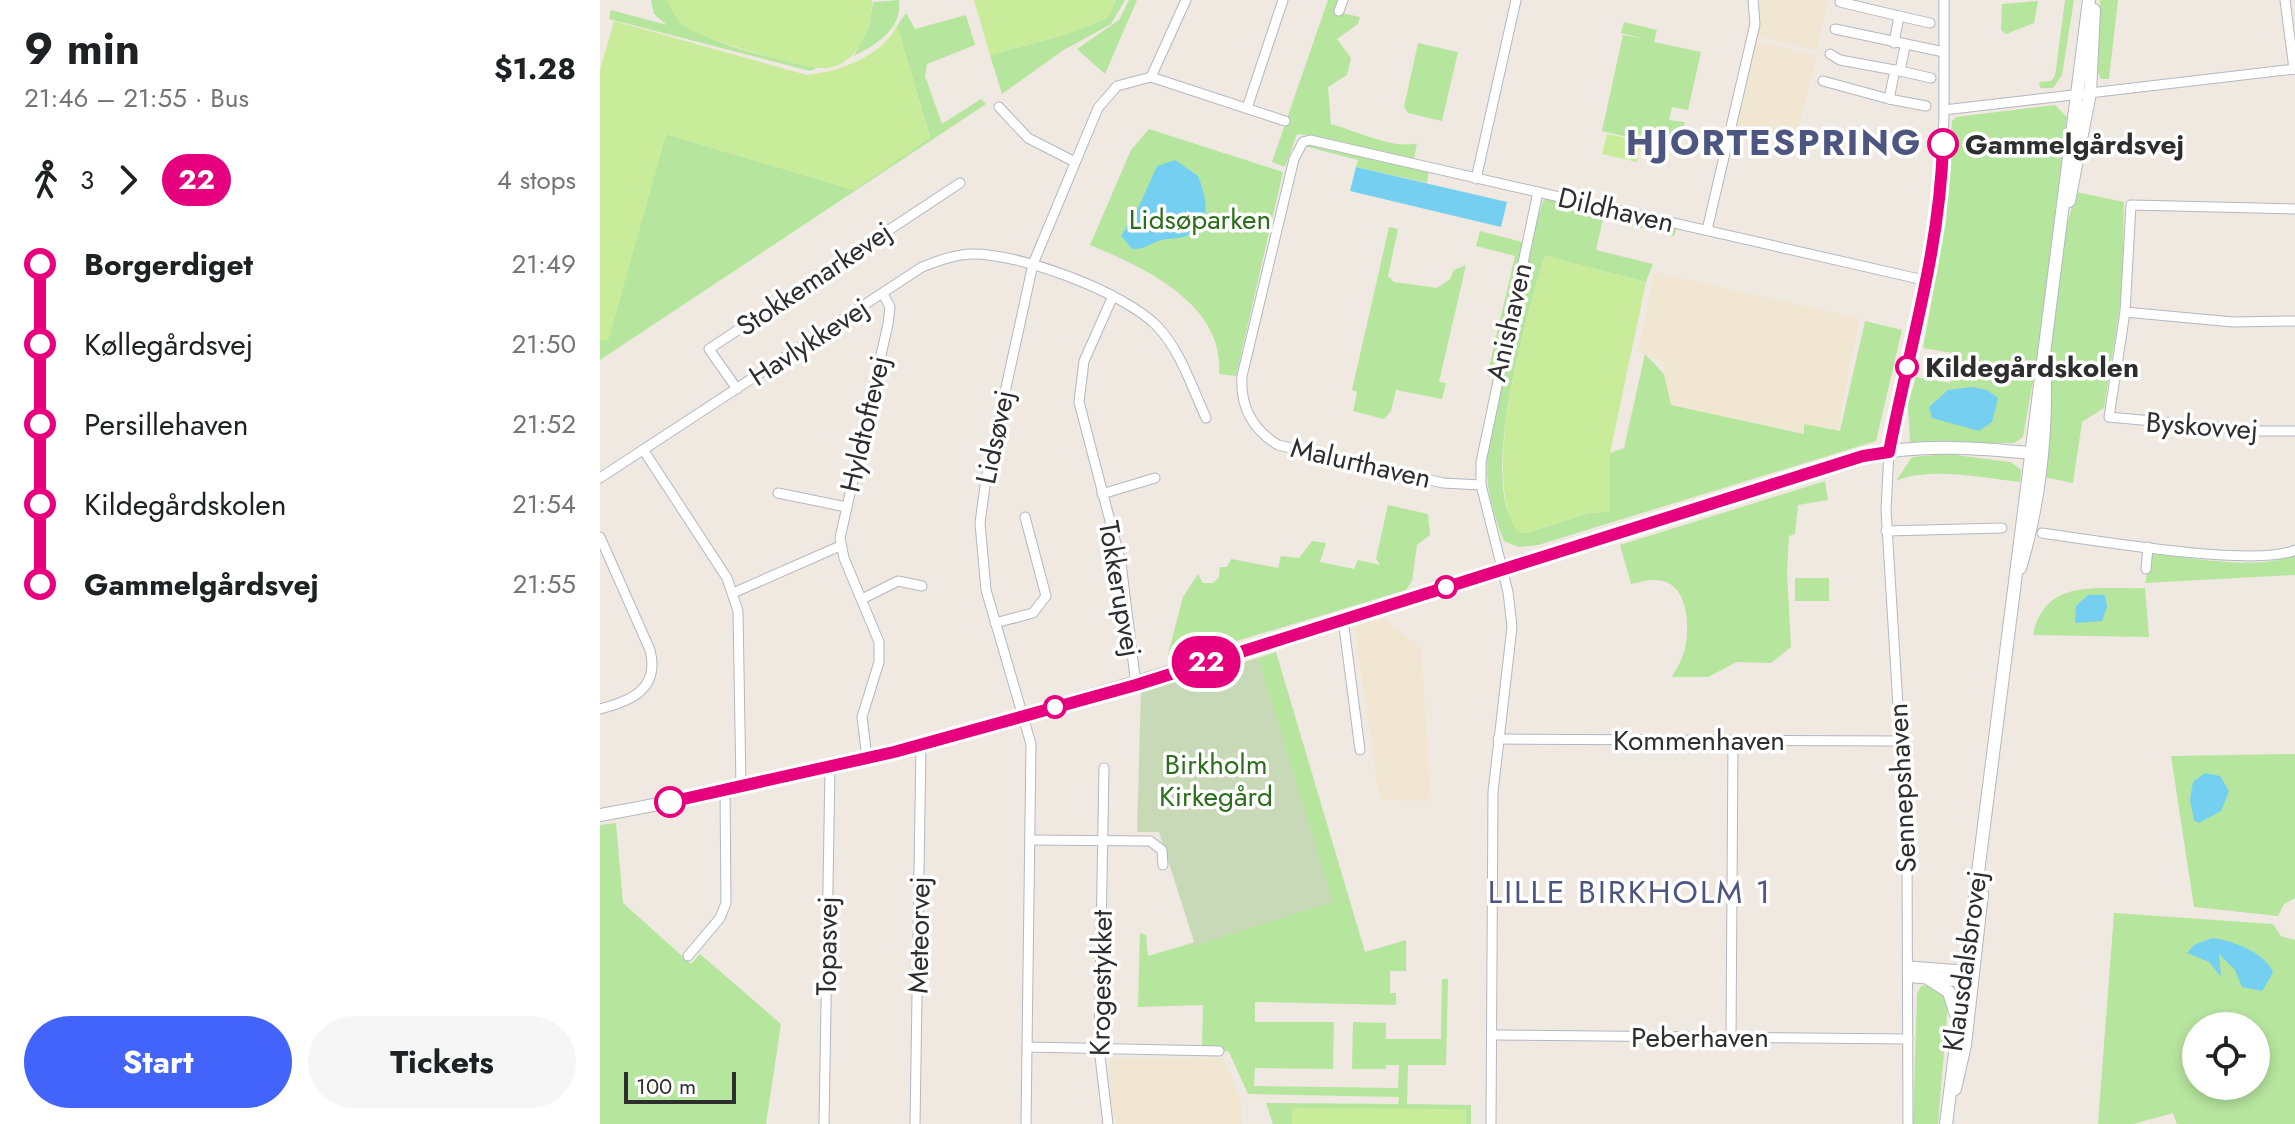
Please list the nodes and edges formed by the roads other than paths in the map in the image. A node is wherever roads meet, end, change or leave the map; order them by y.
1 (1186, 0) edge
2 (1283, 0) edge
3 (1343, 0) edge
4 (1516, 0) edge
5 (1753, 0) edge
6 (1944, 0) edge
7 (2092, 0) edge
8 (2285, 0) edge
9 (1840, 2) edge
10 (1339, 11) dead end
11 (1899, 16) junction
12 (1930, 23) dead end
13 (1835, 29) dead end
14 (1894, 43) junction
15 (1905, 46) junction
16 (1944, 52) junction
17 (1830, 54) dead end
18 (2294, 69) edge
19 (1897, 70) junction
20 (1151, 77) junction
21 (1931, 78) dead end
22 (1823, 81) dead end
23 (2090, 93) junction
24 (2075, 94) junction
25 (1889, 99) junction
26 (1926, 106) dead end
27 (999, 107) dead end
28 (1247, 108) junction
29 (1944, 110) junction
30 (1285, 121) dead end
31 (1303, 142) joint
32 (1075, 162) junction
33 (1476, 179) junction
34 (960, 183) dead end
35 (1538, 192) junction
36 (2295, 209) edge
37 (1707, 230) junction
38 (2059, 243) junction
39 (1033, 264) junction
40 (1928, 281) junction
41 (883, 294) junction
42 (1113, 296) junction
43 (2125, 312) junction
44 (2295, 321) edge
45 (737, 389) junction
46 (1206, 418) dead end
47 (2295, 431) edge
48 (644, 451) junction
49 (1889, 452) junction
50 (2035, 454) junction
51 (600, 478) edge
52 (1155, 478) dead end
53 (1481, 485) junction
54 (778, 493) dead end
55 (1102, 494) junction
56 (846, 507) junction
57 (1025, 517) dead end
58 (2002, 528) dead end
59 (1886, 531) junction
60 (2042, 533) dead end
61 (600, 537) edge
62 (840, 546) junction
63 (2148, 547) junction
64 (2295, 550) edge
65 (2146, 569) dead end
66 (1502, 571) junction
67 (922, 586) dead end
68 (733, 593) junction
69 (862, 599) junction
70 (1343, 619) junction
71 (995, 623) junction
72 (1136, 685) junction
73 (600, 709) edge
74 (1025, 716) junction
75 (1498, 739) junction
76 (1733, 740) junction
77 (1900, 741) junction
78 (921, 745) junction
79 (1360, 750) dead end
80 (867, 758) junction
81 (830, 767) junction
82 (1104, 768) dead end
83 (741, 787) junction
84 (725, 790) junction
85 (600, 815) edge
86 (1030, 840) junction
87 (1103, 841) junction
88 (1163, 865) dead end
89 (688, 956) dead end
90 (1913, 973) junction
91 (1966, 977) junction
92 (1957, 1021) junction
93 (1492, 1035) junction
94 (1731, 1037) junction
95 (1908, 1039) junction
96 (1027, 1047) junction
97 (1099, 1048) junction
98 (1219, 1051) dead end
99 (824, 1124) edge
100 (915, 1124) edge
101 (1026, 1124) edge
102 (1108, 1124) edge
103 (1491, 1124) edge
104 (1908, 1124) edge
105 (1948, 1124) edge

1 - 20 street
2 - 28 street
3 - 10 street
4 - 33 street
5 - 37 street
6 - 16 street, Sennepshaven
7 - 23 street, Klausdalsbrovej
7 - 24 street, Klausdalsbrovej
8 - 18 street
9 - 11 street
11 - 12 street
11 - 14 street
13 - 14 street
14 - 15 street
15 - 16 street
15 - 19 street
16 - 29 street, Sennepshaven
17 - 19 street
18 - 23 street
19 - 21 street
19 - 25 street
20 - 28 street
20 - 32 street, Lidsøvej
22 - 25 street
23 - 24 street
23 - 38 street, Klausdalsbrovej
24 - 29 street
24 - 38 street, Klausdalsbrovej
25 - 26 street
27 - 32 street
28 - 30 street
29 - 40 street, Sennepshaven
31 - 33 street, Dildhaven
31 - 53 street, Malurthaven
32 - 39 street, Lidsøvej
33 - 35 street, Dildhaven
34 - 45 street, Stokkemarkevej
35 - 37 street, Dildhaven
35 - 53 street, Anishaven
36 - 43 street
37 - 40 street, Dildhaven
38 - 50 street, Klausdalsbrovej
39 - 41 street, Havlykkevej
39 - 42 street, Havlykkevej
39 - 71 street, Lidsøvej
40 - 49 street, Sennepshaven
41 - 45 street, Havlykkevej
41 - 56 street, Hyldtoftevej
42 - 46 street, Havlykkevej
42 - 55 street, Tokkerupvej
43 - 44 street
43 - 47 street, Byskovvej
45 - 48 street, Havlykkevej
48 - 51 street, Havlykkevej
48 - 68 street
49 - 50 street
49 - 59 street, Sennepshaven
49 - 66 street
50 - 91 street, Klausdalsbrovej
52 - 55 street, Tokkerupvej
53 - 66 street
54 - 56 street, Hyldtoftevej
55 - 72 street, Tokkerupvej
56 - 62 street, Hyldtoftevej
57 - 71 street
58 - 59 street
59 - 77 street, Sennepshaven
60 - 63 street
61 - 73 street
62 - 68 street
62 - 69 street
63 - 64 street
63 - 65 street
66 - 70 street
66 - 75 street
67 - 69 street
68 - 83 street
69 - 80 street
70 - 72 street
70 - 79 street
71 - 74 street, Lidsøvej
72 - 74 street
74 - 78 street
74 - 86 street, Lidsøvej
75 - 76 street, Kommenhaven
75 - 93 street
76 - 77 street, Kommenhaven
76 - 94 street
77 - 90 street, Sennepshaven
78 - 80 street
78 - 100 street, Meteorvej
80 - 81 street
81 - 83 street
81 - 99 street, Topasvej
82 - 87 street, Krogestykket
83 - 84 street
84 - 85 street
84 - 89 street
86 - 87 street
86 - 96 street, Lidsøvej
87 - 88 street
87 - 97 street, Krogestykket
90 - 91 street
90 - 92 street
90 - 95 street, Sennepshaven
91 - 92 street, Klausdalsbrovej
91 - 105 street, Klausdalsbrovej
92 - 105 street, Klausdalsbrovej
93 - 94 street, Peberhaven
93 - 103 street
94 - 95 street, Peberhaven
95 - 104 street, Sennepshaven
96 - 97 street
96 - 101 street, Lidsøvej
97 - 98 street
97 - 102 street, Krogestykket

